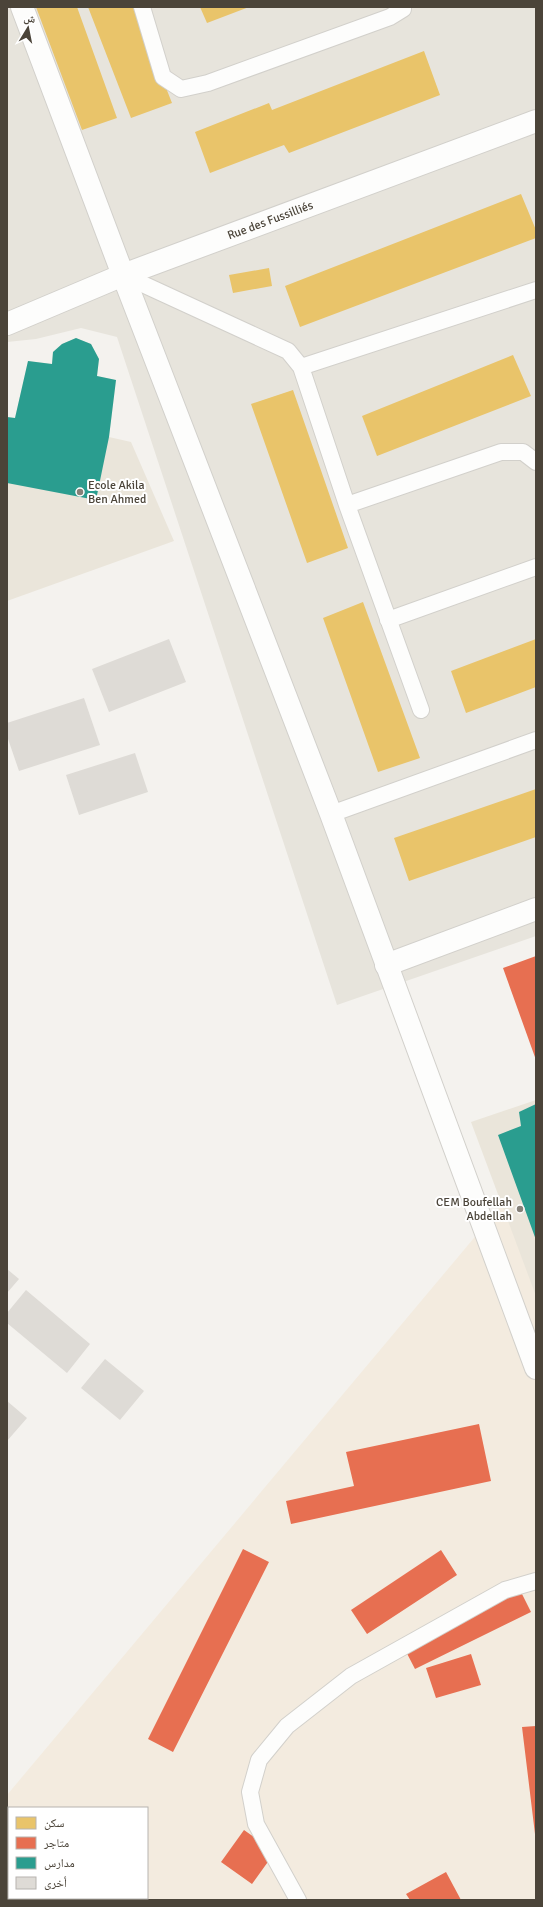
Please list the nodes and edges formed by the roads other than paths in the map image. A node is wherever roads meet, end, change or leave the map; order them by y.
1 (22, 7) edge
2 (142, 7) edge
3 (404, 7) edge
4 (536, 121) edge
5 (123, 275) junction
6 (536, 290) edge
7 (7, 324) edge
8 (301, 367) junction
9 (536, 462) edge
10 (347, 505) junction
11 (536, 567) edge
12 (388, 620) junction
13 (421, 710) dead end
14 (536, 740) edge
15 (331, 814) junction
16 (536, 909) edge
17 (386, 965) junction
18 (536, 1368) edge
19 (536, 1581) edge
20 (298, 1900) edge

1 - 5 street
2 - 3 lane
4 - 5 street, Rue des Fussilliés
5 - 7 street, Rue des Fussilliés
5 - 8 lane
5 - 15 street
6 - 8 lane
8 - 10 lane
9 - 10 lane
10 - 12 lane
11 - 12 lane
12 - 13 lane
14 - 15 lane
15 - 17 street
16 - 17 street
17 - 18 street
19 - 20 lane

